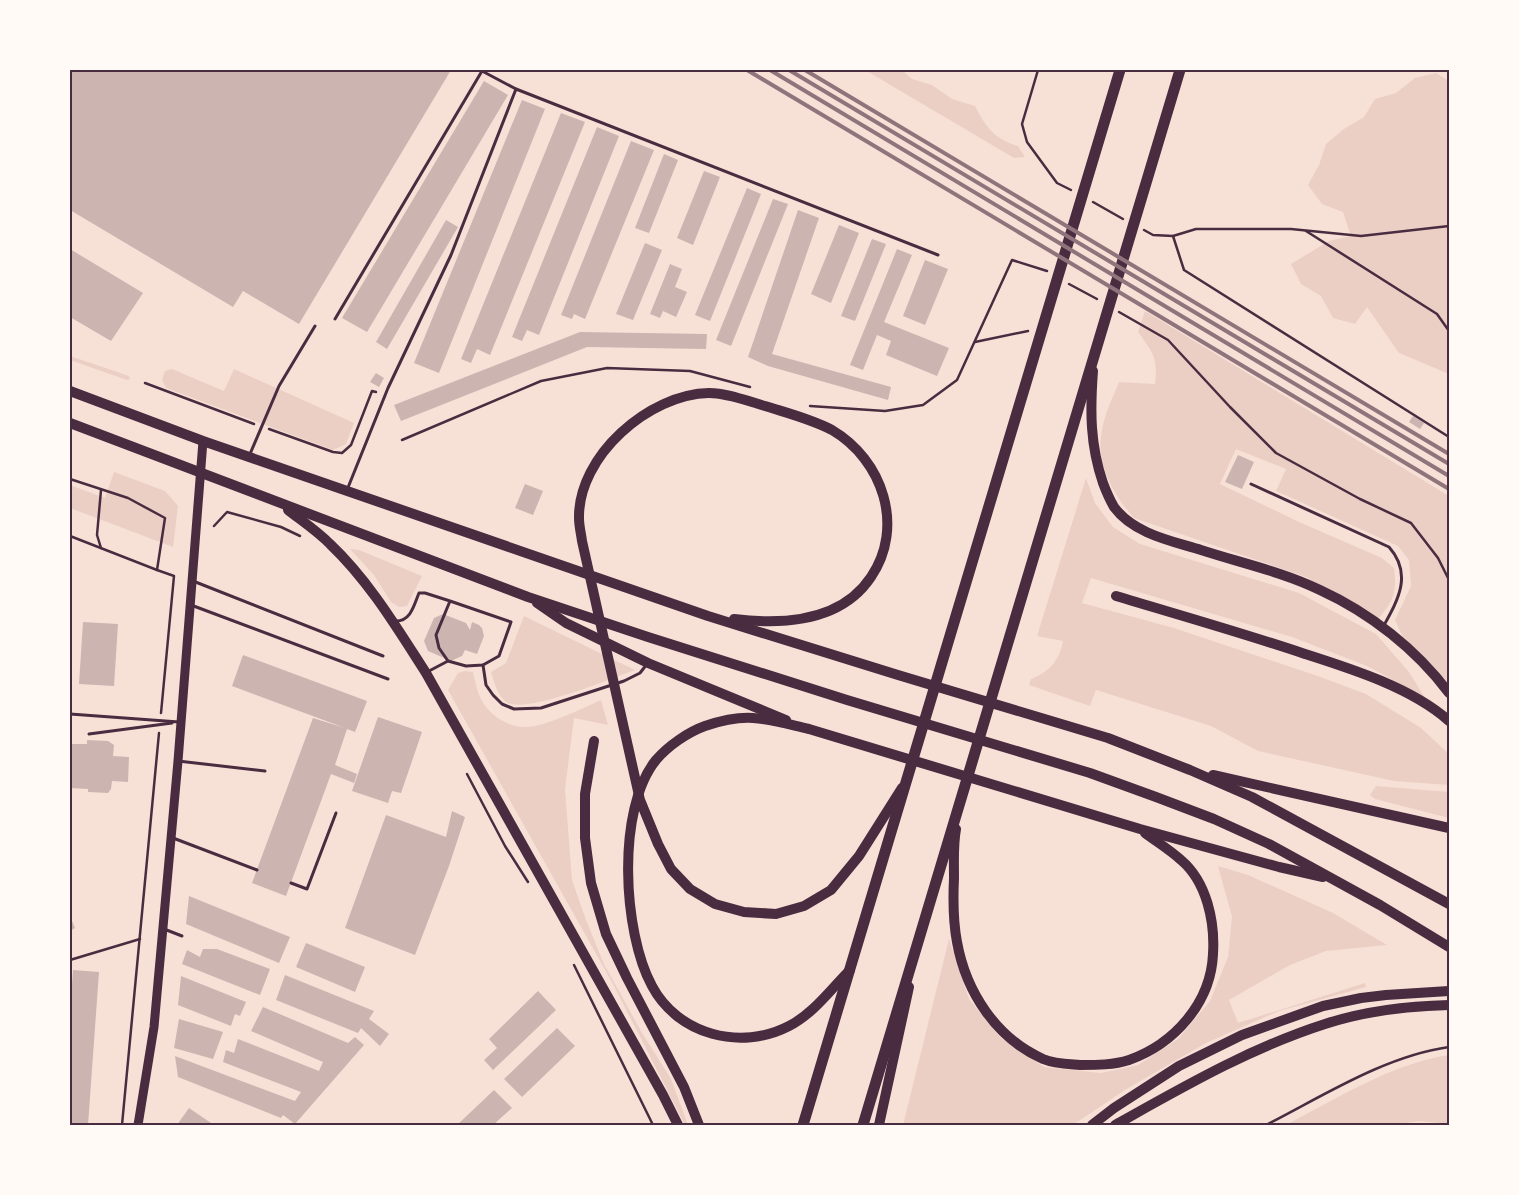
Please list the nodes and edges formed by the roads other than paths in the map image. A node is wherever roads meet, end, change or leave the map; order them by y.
1 (1120, 70) edge
2 (1180, 70) edge
3 (516, 89) junction
4 (938, 255) dead end
5 (336, 319) dead end
6 (314, 326) dead end
7 (1094, 356) junction
8 (70, 391) edge
9 (70, 424) edge
10 (203, 442) junction
11 (248, 457) junction
12 (200, 473) junction
13 (1250, 484) dead end
14 (347, 491) junction
15 (282, 504) junction
16 (192, 581) junction
17 (1116, 596) dead end
18 (528, 597) junction
19 (450, 601) junction
20 (190, 605) junction
21 (708, 616) junction
22 (392, 621) junction
23 (1383, 628) junction
24 (383, 656) dead end
25 (448, 660) junction
26 (648, 663) junction
27 (483, 666) junction
28 (426, 673) junction
29 (388, 679) dead end
30 (1449, 694) edge
31 (70, 714) edge
32 (1449, 721) edge
33 (160, 722) junction
34 (181, 722) junction
35 (809, 729) junction
36 (89, 734) dead end
37 (594, 741) dead end
38 (178, 761) junction
39 (1190, 770) junction
40 (265, 771) dead end
41 (906, 780) junction
42 (962, 797) junction
43 (336, 813) dead end
44 (1448, 828) edge
45 (1140, 829) junction
46 (170, 837) junction
47 (257, 870) dead end
48 (1334, 879) junction
49 (291, 883) dead end
50 (1449, 904) edge
51 (162, 928) junction
52 (922, 929) junction
53 (182, 936) dead end
54 (1449, 947) edge
55 (850, 970) junction
56 (1449, 991) edge
57 (1449, 1005) edge
58 (140, 1124) edge
59 (678, 1125) edge
60 (699, 1125) edge
61 (803, 1125) edge
62 (863, 1125) edge
63 (879, 1125) edge
64 (1092, 1125) edge
65 (1115, 1125) edge

1 - 41 highway
2 - 7 highway
3 - 4 lane
3 - 5 lane
3 - 14 lane
6 - 11 lane
7 - 23 main road
7 - 42 highway
8 - 10 main road
9 - 12 main road
10 - 11 main road
10 - 12 street
11 - 14 main road
12 - 15 main road
12 - 16 street
13 - 23 lane
14 - 21 main road
15 - 18 main road
15 - 22 main road
16 - 20 street
16 - 24 lane
17 - 32 main road
18 - 26 main road
18 - 48 main road
19 - 22 lane
19 - 25 lane
19 - 27 lane
20 - 29 lane
20 - 34 street
21 - 39 main road
21 - 41 main road
22 - 28 main road
23 - 30 main road
25 - 27 lane
25 - 28 lane
26 - 27 lane
26 - 35 main road
28 - 59 main road
31 - 33 lane
33 - 34 lane
33 - 36 lane
34 - 38 street
35 - 45 main road
35 - 55 main road
37 - 60 main road
38 - 40 lane
38 - 46 street
39 - 44 main road
39 - 50 main road
41 - 55 highway
42 - 45 main road
42 - 52 highway
43 - 49 lane
45 - 48 main road
46 - 47 lane
46 - 51 street
48 - 54 main road
51 - 53 lane
51 - 58 street
52 - 62 highway
52 - 63 main road
55 - 61 highway
56 - 64 main road
57 - 65 main road

